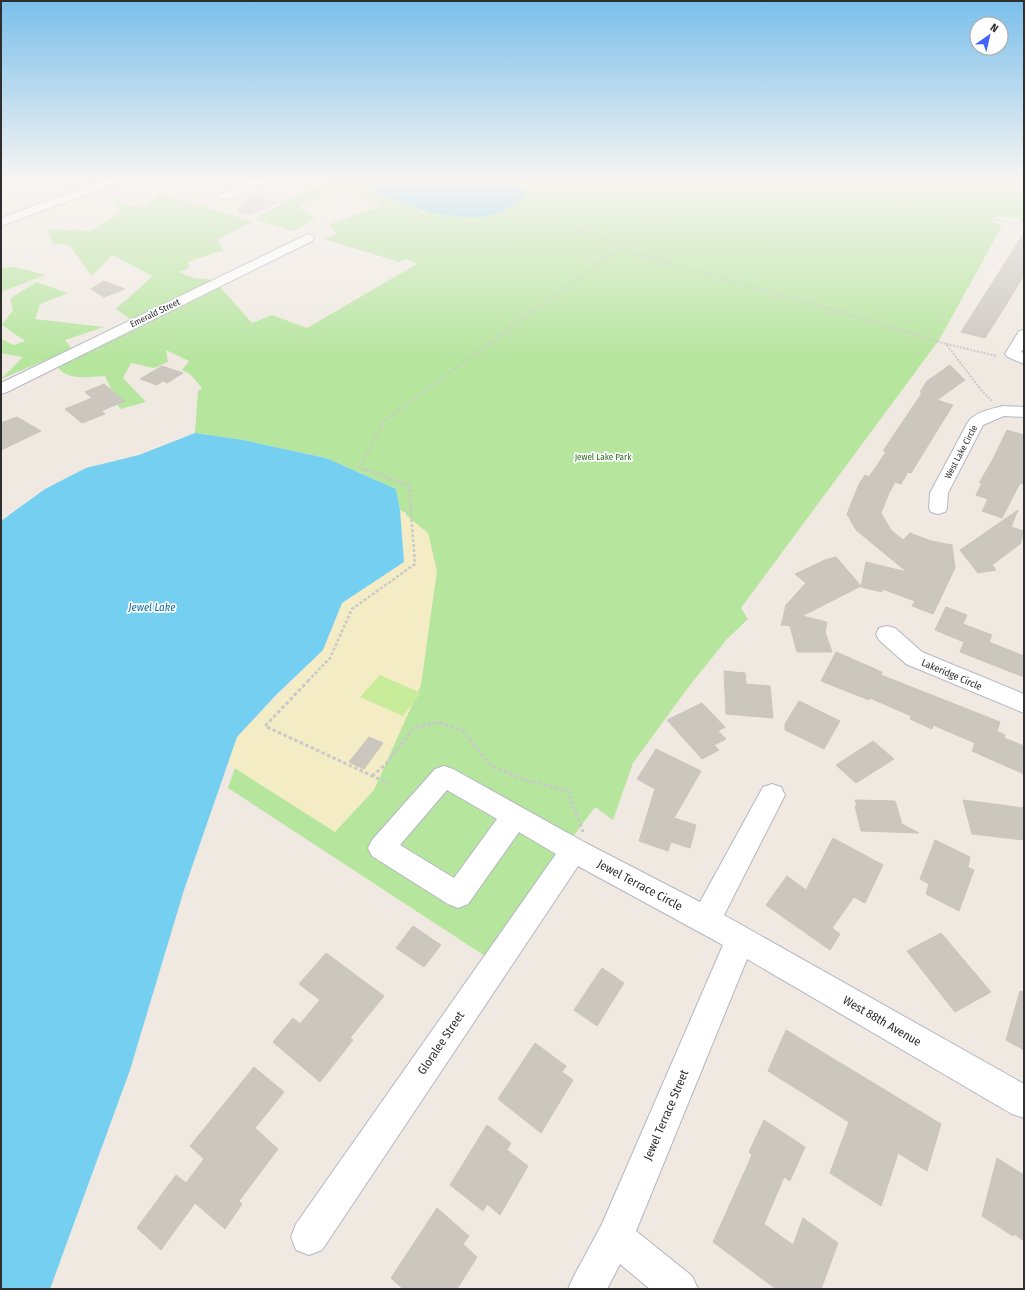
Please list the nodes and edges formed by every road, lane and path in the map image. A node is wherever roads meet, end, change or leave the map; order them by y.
1 (306, 239) edge
2 (608, 239) edge
3 (631, 239) edge
4 (625, 244) junction
5 (1024, 334) edge
6 (946, 344) junction
7 (1019, 356) edge
8 (1, 389) edge
9 (1003, 411) junction
10 (1024, 412) edge
11 (938, 508) dead end
12 (887, 634) dead end
13 (1024, 704) edge
14 (372, 776) junction
15 (392, 785) dead end
16 (772, 795) dead end
17 (515, 816) junction
18 (574, 850) junction
19 (706, 920) junction
20 (740, 940) junction
21 (1024, 1102) edge
22 (309, 1237) dead end
23 (615, 1237) junction
24 (587, 1289) edge
25 (679, 1289) edge

1 - 8 street, Emerald Street
2 - 4 path
3 - 4 path
4 - 6 path
4 - 14 path
5 - 7 street
6 - 7 path
6 - 9 path
9 - 10 street
9 - 11 street, West Lake Circle
12 - 13 street, Lakeridge Circle
14 - 15 path
14 - 18 path
16 - 19 street
17 - 17 street, Jewel Terrace Circle
17 - 18 street, Jewel Terrace Circle
18 - 19 street, Jewel Terrace Circle
18 - 22 street, Gloralee Street
19 - 20 street, Jewel Terrace Circle
20 - 21 street, West 88th Avenue
20 - 23 street, Jewel Terrace Street
23 - 24 street, Jewel Terrace Street
23 - 25 street

